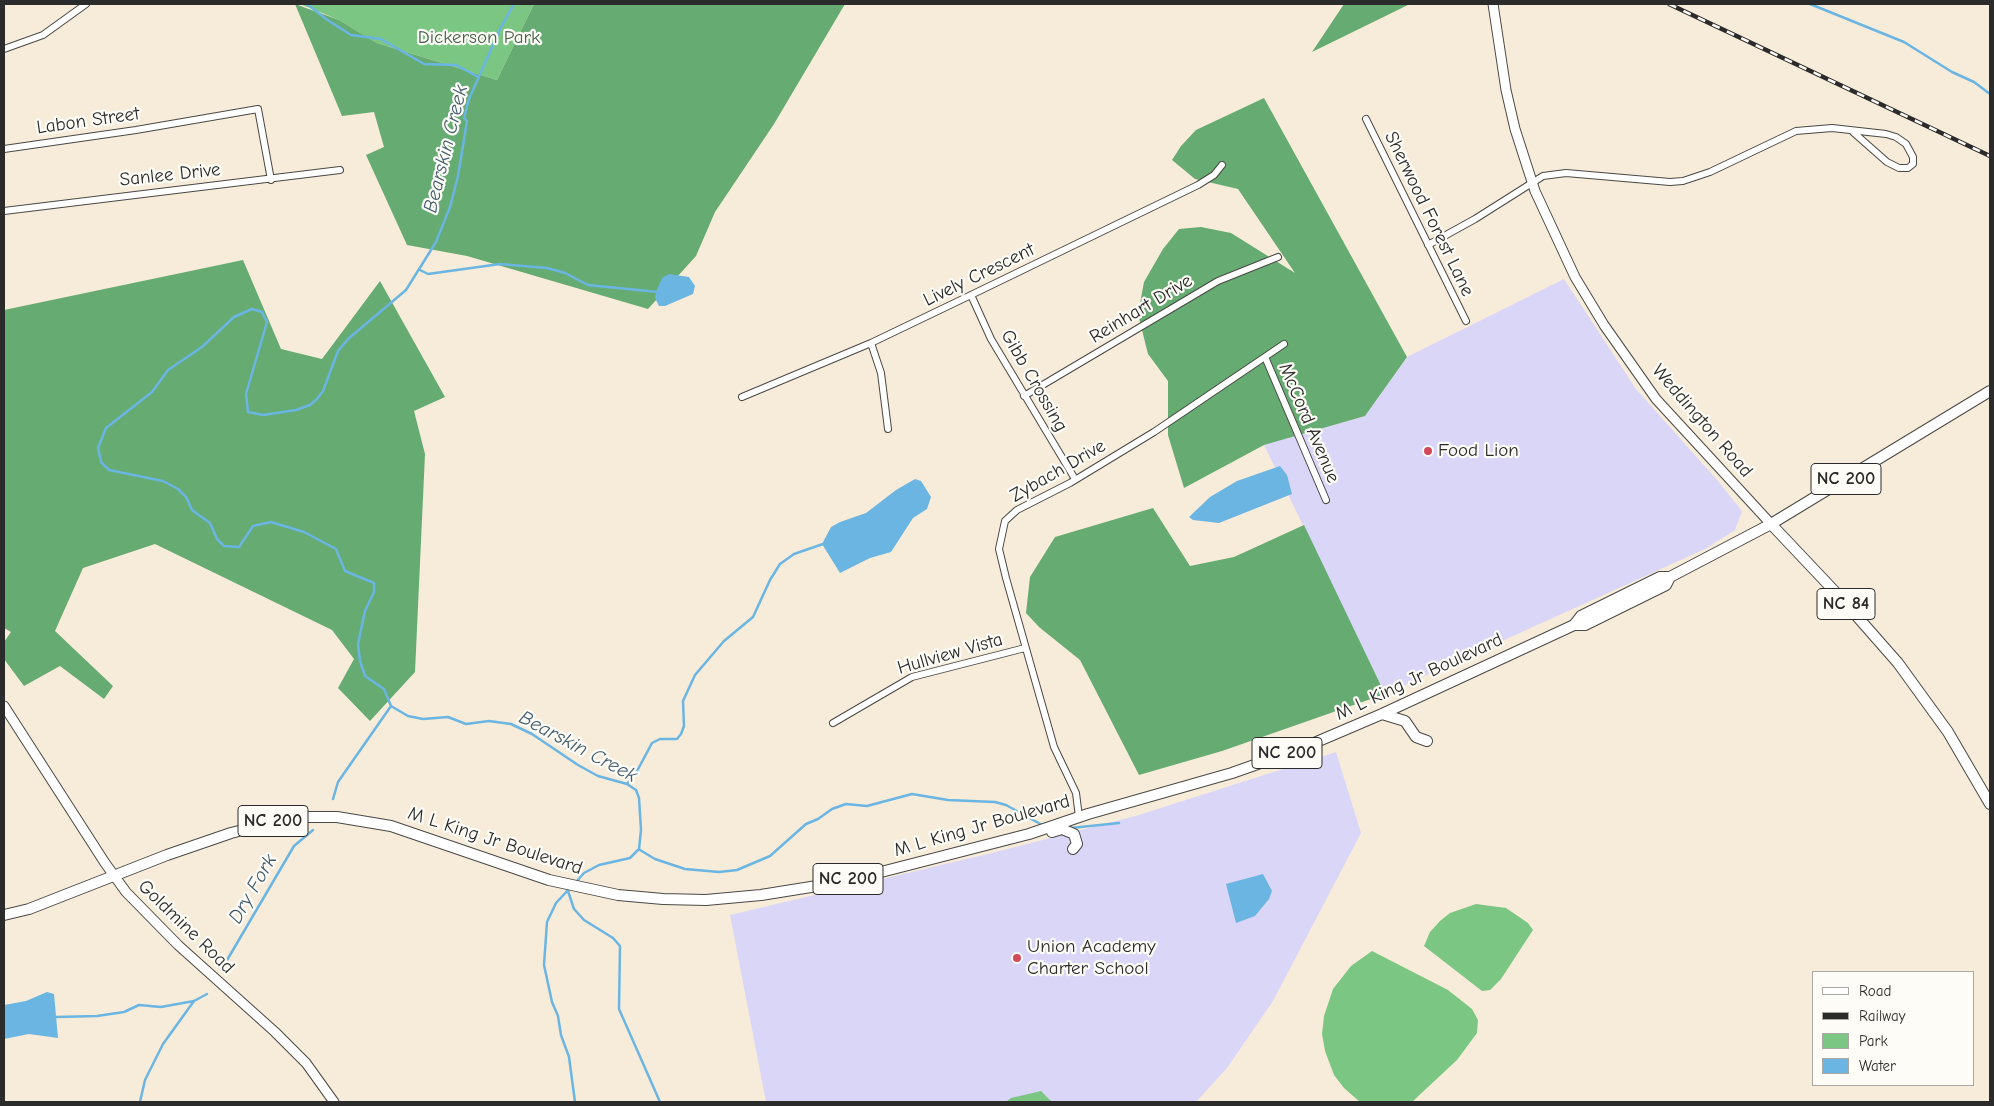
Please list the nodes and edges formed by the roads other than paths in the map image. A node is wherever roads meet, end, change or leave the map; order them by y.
1 (86, 4) edge
2 (1493, 4) edge
3 (4, 49) edge
4 (1366, 119) dead end
5 (1854, 132) junction
6 (4, 149) edge
7 (1222, 165) dead end
8 (340, 170) dead end
9 (271, 180) junction
10 (1532, 184) junction
11 (4, 211) edge
12 (1428, 245) junction
13 (1278, 257) dead end
14 (971, 295) junction
15 (1466, 321) dead end
16 (871, 343) junction
17 (1284, 344) dead end
18 (1265, 357) junction
19 (1990, 391) edge
20 (1024, 396) junction
21 (742, 397) dead end
22 (888, 429) dead end
23 (1075, 480) junction
24 (1326, 500) dead end
25 (1771, 524) junction
26 (1025, 648) junction
27 (4, 706) edge
28 (1382, 714) junction
29 (833, 723) dead end
30 (1427, 741) dead end
31 (1990, 804) edge
32 (1079, 817) junction
33 (1073, 849) dead end
34 (881, 872) junction
35 (115, 877) junction
36 (4, 915) edge
37 (334, 1102) edge

1 - 3 street
2 - 10 main road, Weddington Road
4 - 12 street, Sherwood Forest Lane
5 - 5 street
5 - 10 street
6 - 9 street, Labon Street
7 - 14 street, Lively Crescent
8 - 9 street, Sanlee Drive
9 - 11 street, Sanlee Drive
10 - 12 street
10 - 25 main road, Weddington Road
12 - 15 street, Sherwood Forest Lane
13 - 20 street, Reinhart Drive
14 - 16 street, Lively Crescent
14 - 20 street, Gibb Crossing
16 - 21 street, Lively Crescent
16 - 22 street
17 - 18 street, Zybach Drive
18 - 23 street, Zybach Drive
18 - 24 street, McCord Avenue
19 - 25 main road, M L King Jr Boulevard / NC 200
20 - 23 street, Gibb Crossing
23 - 26 street, Zybach Drive
25 - 28 main road, M L King Jr Boulevard / NC 200
25 - 31 main road, Weddington Road / NC 84
26 - 29 street, Hullview Vista
26 - 32 street, Zybach Drive
27 - 35 main road, Goldmine Road
28 - 30 main road
28 - 32 main road, M L King Jr Boulevard / NC 200
32 - 34 main road, M L King Jr Boulevard / NC 200
33 - 34 main road
34 - 35 main road, M L King Jr Boulevard / NC 200
35 - 36 main road, M L King Jr Boulevard / NC 200
35 - 37 main road, Goldmine Road

